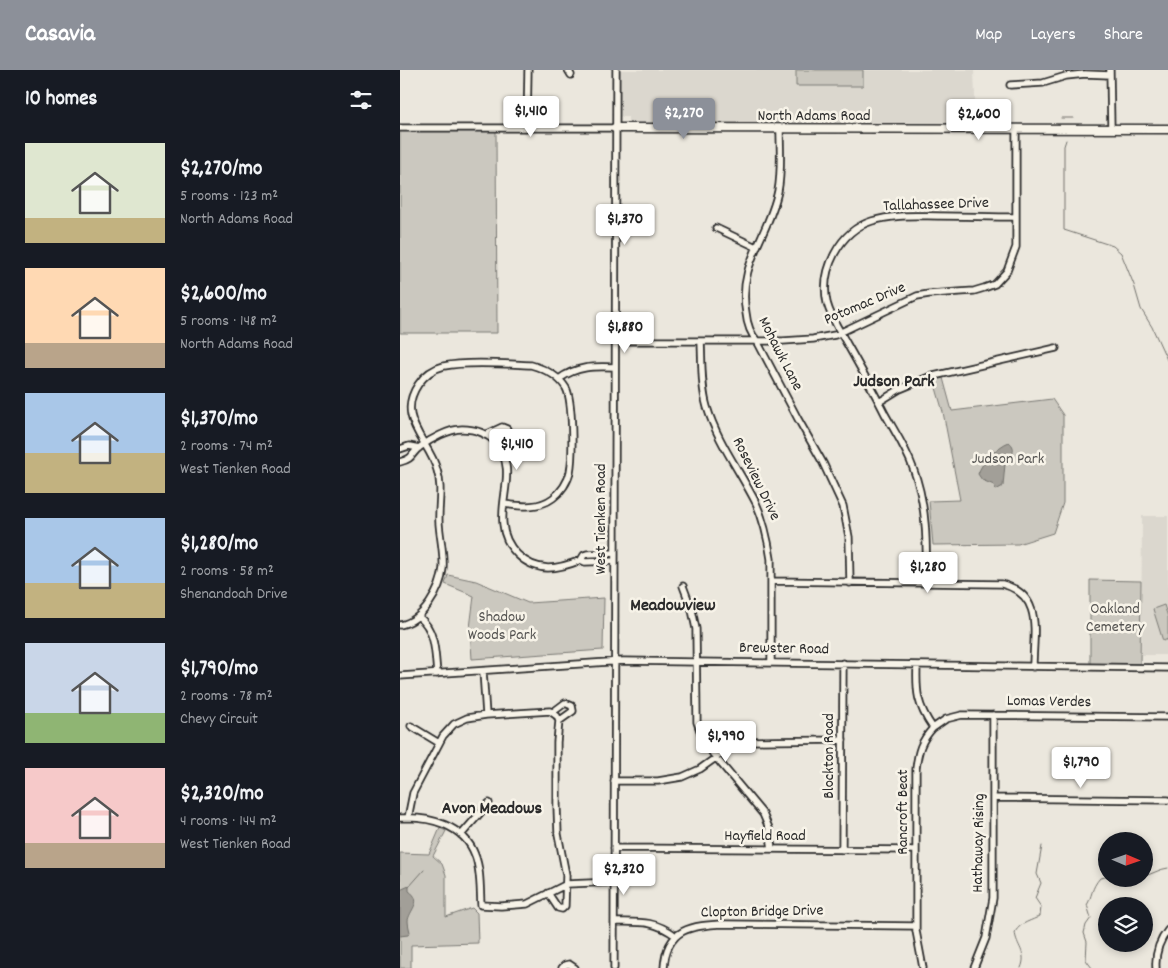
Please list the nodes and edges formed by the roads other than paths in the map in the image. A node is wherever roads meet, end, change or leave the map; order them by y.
1 (528, 70) edge
2 (616, 70) edge
3 (1110, 73) edge
4 (1010, 85) dead end
5 (400, 128) edge
6 (527, 128) junction
7 (615, 128) junction
8 (1111, 129) junction
9 (780, 130) junction
10 (1016, 130) junction
11 (1168, 130) edge
12 (1015, 217) junction
13 (716, 228) dead end
14 (756, 247) junction
15 (840, 333) junction
16 (615, 341) junction
17 (757, 341) junction
18 (701, 342) junction
19 (1056, 348) dead end
20 (615, 366) junction
21 (559, 378) junction
22 (879, 402) junction
23 (485, 435) junction
24 (426, 444) junction
25 (499, 447) junction
26 (419, 448) junction
27 (400, 449) edge
28 (400, 462) edge
29 (504, 504) junction
30 (614, 553) junction
31 (581, 560) junction
32 (614, 561) junction
33 (771, 581) junction
34 (850, 582) junction
35 (926, 583) junction
36 (682, 586) dead end
37 (419, 617) junction
38 (400, 625) edge
39 (614, 661) junction
40 (697, 662) junction
41 (771, 662) junction
42 (843, 663) junction
43 (917, 665) junction
44 (1033, 667) junction
45 (1168, 668) edge
46 (483, 671) junction
47 (437, 674) junction
48 (400, 676) edge
49 (553, 712) junction
50 (486, 715) junction
51 (993, 715) junction
52 (1168, 716) edge
53 (559, 721) junction
54 (412, 726) dead end
55 (933, 728) junction
56 (843, 740) junction
57 (439, 743) junction
58 (716, 757) junction
59 (614, 781) junction
60 (994, 798) junction
61 (1168, 800) edge
62 (489, 803) dead end
63 (400, 818) edge
64 (408, 818) junction
65 (461, 835) junction
66 (614, 848) junction
67 (772, 849) junction
68 (842, 850) junction
69 (916, 850) junction
70 (614, 882) junction
71 (567, 884) junction
72 (548, 893) junction
73 (614, 922) junction
74 (916, 926) junction
75 (1168, 930) edge
76 (676, 936) junction
77 (562, 968) edge
78 (574, 968) edge
79 (614, 968) edge
80 (664, 968) edge
81 (923, 968) edge
82 (974, 968) edge
83 (1156, 968) edge

1 - 6 street
2 - 7 street, West Tienken Road
3 - 4 street
3 - 8 street
5 - 6 street, North Adams Road
6 - 7 street, North Adams Road
7 - 9 main road, North Adams Road
7 - 16 street, West Tienken Road
8 - 10 main road, North Adams Road
8 - 11 main road, North Adams Road
9 - 10 main road, North Adams Road
9 - 14 street, Mohawk Lane
10 - 12 street, Potomac Drive
12 - 15 street, Potomac Drive
12 - 15 street, Tallahassee Drive
13 - 14 street
14 - 17 street, Mohawk Lane
15 - 17 street, Potomac Drive
15 - 22 street, Tallahassee Drive
16 - 18 street, Potomac Drive
16 - 20 street, West Tienken Road
17 - 18 street, Potomac Drive
17 - 34 street, Mohawk Lane
18 - 33 street, Roseview Drive
19 - 22 street
20 - 21 street
20 - 30 street, West Tienken Road
21 - 24 street
21 - 29 street
22 - 35 street, Tallahassee Drive
23 - 24 street
23 - 25 street
23 - 25 street
24 - 26 street
24 - 37 street
25 - 29 street
26 - 27 street
26 - 28 street
29 - 31 street
30 - 31 street
30 - 32 street, West Tienken Road
31 - 32 street
32 - 39 street, West Tienken Road
33 - 34 street
33 - 41 street, Roseview Drive
34 - 35 street
35 - 44 street
36 - 40 street
37 - 38 street
37 - 47 street
39 - 40 street, Brewster Road
39 - 46 street, Brewster Road
39 - 59 street, West Tienken Road
40 - 41 street, Brewster Road
40 - 58 street
41 - 42 street, Brewster Road
42 - 43 street, Brewster Road
42 - 56 street, Blockton Road
43 - 44 street, Brewster Road
43 - 55 street
44 - 45 street, Brewster Road
46 - 47 street, Brewster Road
46 - 50 street
47 - 48 street, Brewster Road
49 - 50 street
49 - 53 street
49 - 53 street
50 - 57 street
51 - 52 street, Lomas Verdes
51 - 55 street, Lomas Verdes
51 - 60 street, Hathaway Rising
53 - 71 street
54 - 57 street
55 - 69 street, Rancroft Beat
56 - 58 street
56 - 68 street, Blockton Road
57 - 64 street
58 - 59 street
58 - 67 street
59 - 66 street, West Tienken Road
60 - 61 street
60 - 82 street, Hathaway Rising
62 - 65 street
63 - 64 street
64 - 65 street
65 - 72 street
66 - 67 street, Hayfield Road
66 - 70 street, West Tienken Road
67 - 68 street, Hayfield Road
68 - 69 street, Hayfield Road
69 - 74 street, Rancroft Beat
70 - 71 street
70 - 73 street, West Tienken Road
71 - 72 street
71 - 72 street
73 - 76 street
73 - 79 street, West Tienken Road
74 - 76 street, Clopton Bridge Drive
74 - 81 street, Rancroft Beat
75 - 83 street
76 - 80 street
77 - 78 street

